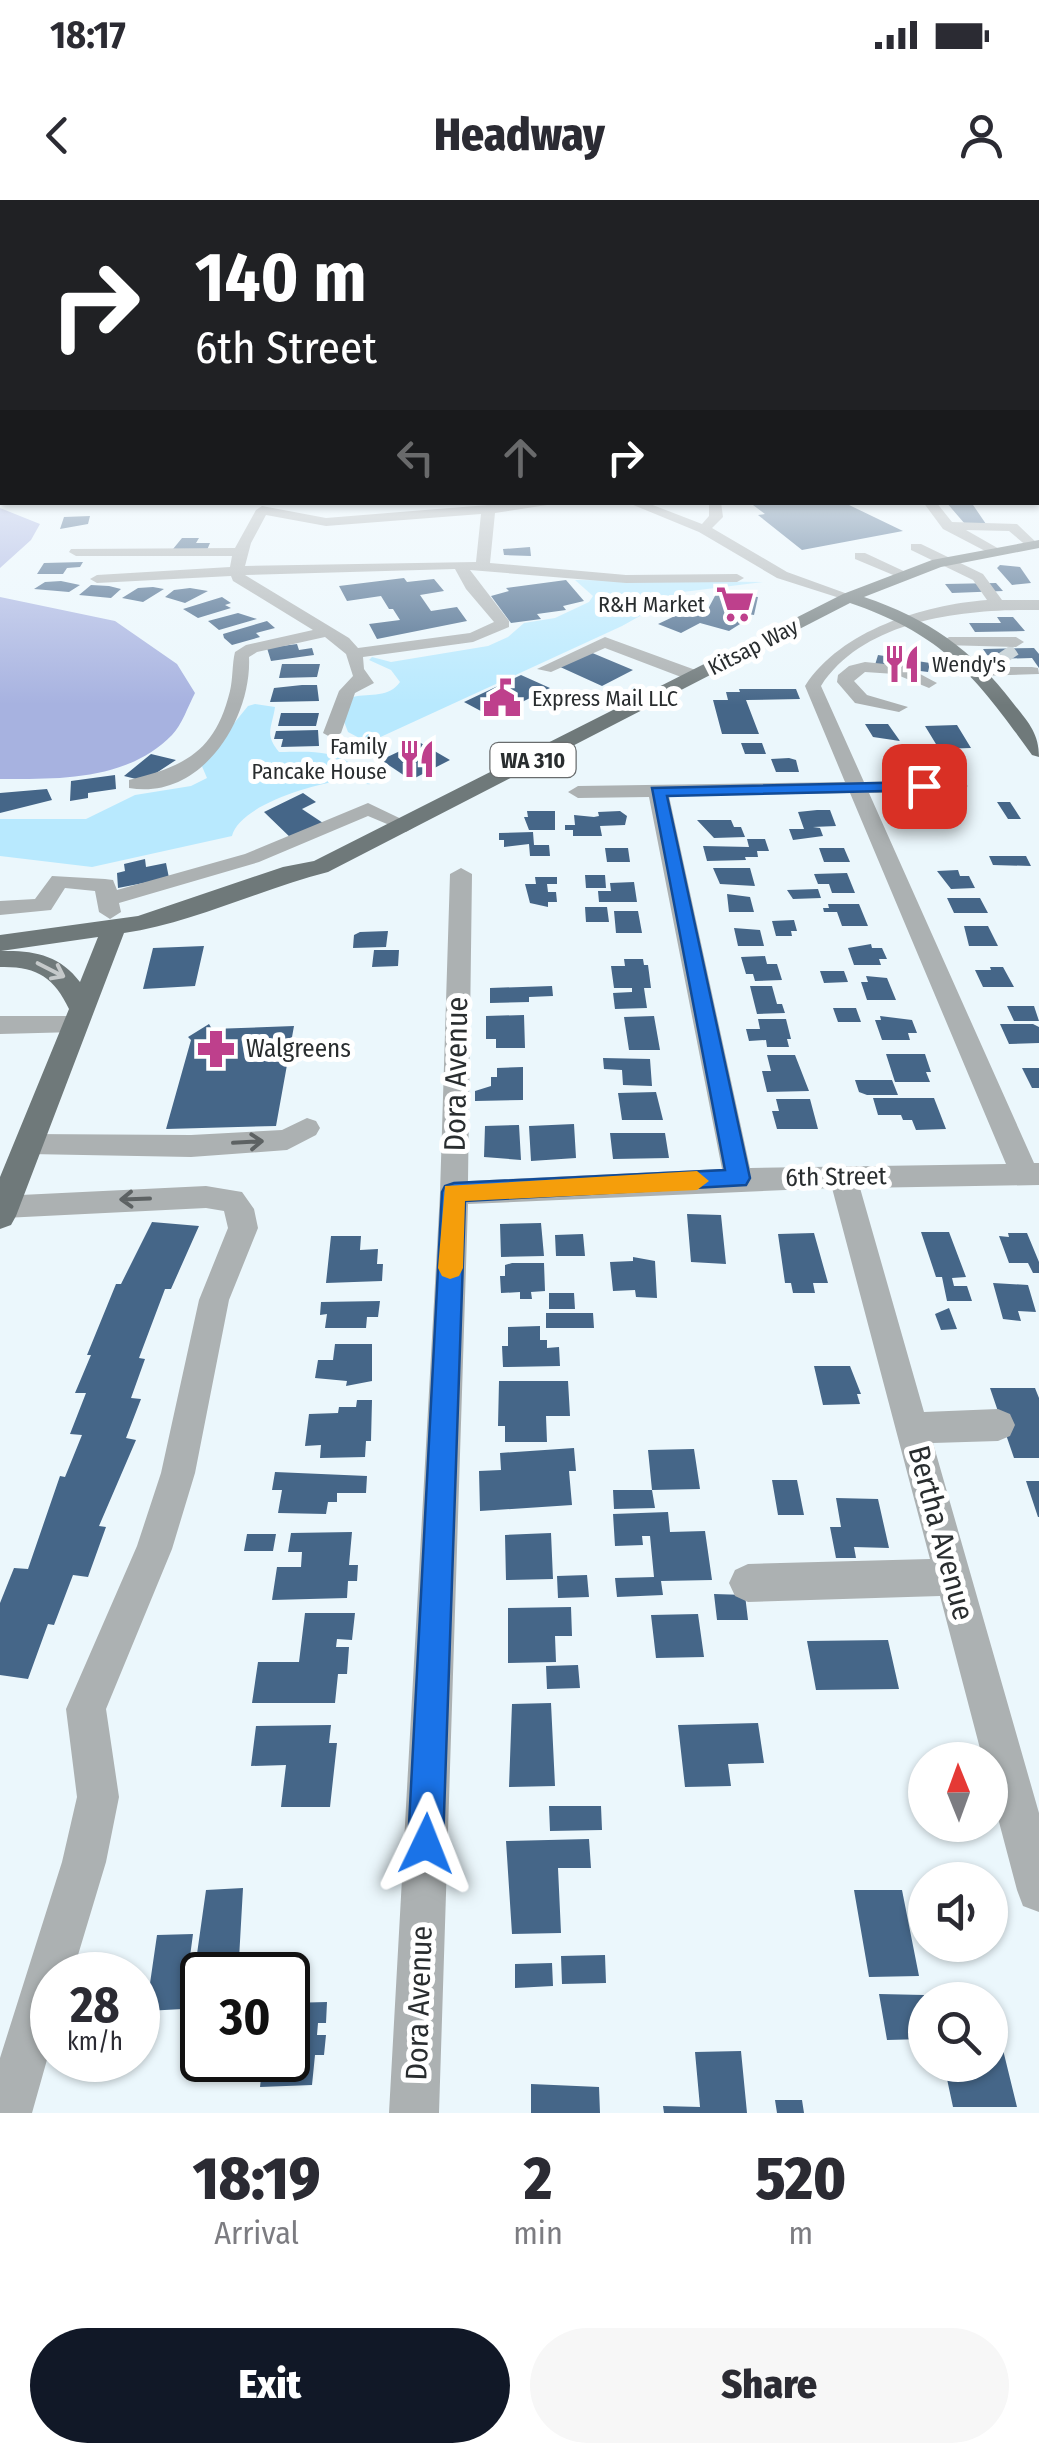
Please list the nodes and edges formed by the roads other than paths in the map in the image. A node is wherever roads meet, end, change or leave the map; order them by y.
1 (251, 526) edge
2 (485, 526) edge
3 (698, 526) edge
4 (707, 526) edge
5 (954, 526) edge
6 (970, 526) edge
7 (704, 529) junction
8 (1036, 544) edge
9 (916, 547) dead end
10 (994, 550) junction
11 (776, 551) dead end
12 (76, 552) dead end
13 (244, 552) junction
14 (860, 556) dead end
15 (750, 557) junction
16 (946, 561) junction
17 (460, 565) junction
18 (483, 566) junction
19 (235, 571) junction
20 (903, 574) junction
21 (737, 578) dead end
22 (97, 579) dead end
23 (849, 597) junction
24 (995, 601) junction
25 (1039, 605) edge
26 (914, 622) junction
27 (324, 632) junction
28 (949, 642) junction
29 (354, 653) junction
30 (545, 668) dead end
31 (982, 672) junction
32 (695, 676) junction
33 (929, 683) dead end
34 (899, 707) dead end
35 (332, 733) dead end
36 (1039, 751) edge
37 (136, 784) dead end
38 (958, 786) dead end
39 (856, 788) junction
40 (658, 791) junction
41 (578, 792) dead end
42 (406, 826) junction
43 (252, 858) junction
44 (320, 867) junction
45 (461, 874) dead end
46 (272, 878) junction
47 (107, 900) junction
48 (0, 908) edge
49 (154, 920) junction
50 (114, 928) junction
51 (0, 942) edge
52 (0, 959) edge
53 (79, 1017) junction
54 (0, 1024) edge
55 (307, 1128) dead end
56 (28, 1144) junction
57 (1032, 1174) edge
58 (843, 1176) junction
59 (738, 1178) junction
60 (454, 1192) junction
61 (2, 1211) edge
62 (998, 1425) dead end
63 (912, 1428) junction
64 (953, 1577) junction
65 (748, 1583) dead end
66 (1039, 1890) edge
67 (6, 2113) edge
68 (414, 2113) edge

1 - 13 street
2 - 18 street
3 - 7 street
4 - 7 street
5 - 10 street
6 - 8 street
7 - 15 street
8 - 10 main road, Kitsap Way / WA 310
9 - 16 street
10 - 16 main road, Kitsap Way / WA 310
11 - 15 street
12 - 13 street
13 - 19 street
14 - 20 street
15 - 23 street
16 - 20 main road, Kitsap Way / WA 310
16 - 24 street
17 - 18 street
17 - 19 street
17 - 29 street
18 - 21 street
19 - 22 street
19 - 27 street
20 - 23 main road, Kitsap Way / WA 310
23 - 26 main road
23 - 32 main road, Kitsap Way / WA 310
24 - 25 street
24 - 26 street
26 - 28 main road
26 - 39 street
27 - 29 street
27 - 37 street
28 - 31 main road
28 - 31 street
29 - 35 street
30 - 32 street
31 - 36 main road
32 - 42 main road, Kitsap Way / WA 310
33 - 34 street
38 - 39 street
39 - 40 street
39 - 57 street
40 - 41 street
40 - 59 street
42 - 43 street
42 - 44 main road, Kitsap Way / WA 310
43 - 46 street
43 - 47 street
44 - 46 main road, Kitsap Way / WA 310
44 - 49 main road, Kitsap Way / WA 310
45 - 60 street, Dora Avenue
46 - 49 main road, Kitsap Way / WA 310
47 - 48 street
47 - 50 street
49 - 50 main road, Kitsap Way / WA 310
50 - 51 main road, Kitsap Way / WA 310
50 - 53 main road
52 -> 53 main road
53 - 54 street
53 - 56 main road
56 -> 55 street
56 - 61 main road
57 - 58 street, 6th Street
58 - 59 street, 6th Street
58 - 63 street, Bertha Avenue
59 - 60 street, 6th Street
60 - 68 street, Dora Avenue
67 -> 61 street
62 - 63 street
63 - 64 street, Bertha Avenue
64 - 65 street
64 - 66 street, Bertha Avenue

